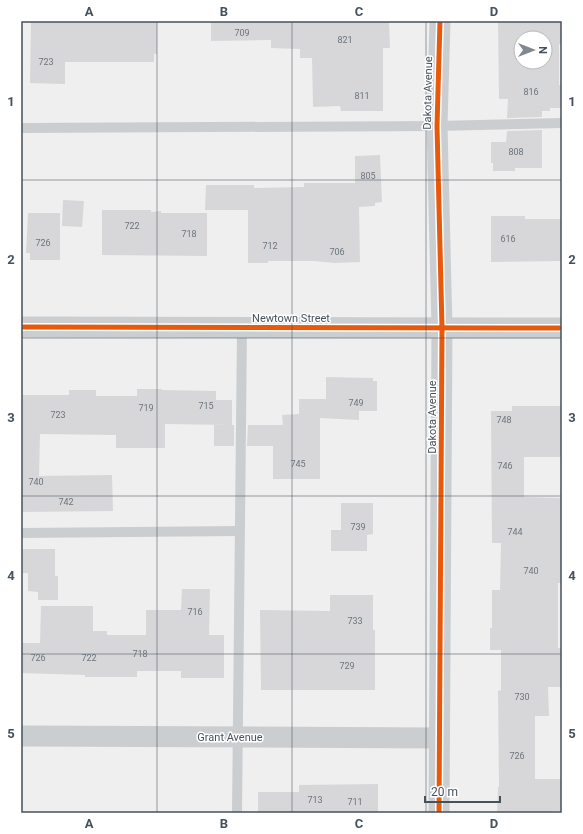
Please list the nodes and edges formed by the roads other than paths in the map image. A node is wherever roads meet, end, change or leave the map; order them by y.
1 (440, 21) edge
2 (562, 123) edge
3 (437, 126) junction
4 (21, 128) edge
5 (21, 327) edge
6 (242, 328) junction
7 (442, 328) junction
8 (562, 328) edge
9 (239, 531) junction
10 (21, 533) edge
11 (21, 736) edge
12 (238, 737) junction
13 (439, 738) junction
14 (238, 813) edge
15 (439, 813) edge

1 - 3 street, Dakota Avenue
2 - 3 lane
3 - 4 lane
3 - 7 street, Dakota Avenue
5 - 6 street, Newtown Street
6 - 7 street, Newtown Street
6 - 9 lane
7 - 8 street, Newtown Street
7 - 13 street, Dakota Avenue
9 - 10 lane
9 - 12 lane
11 - 12 street, Grant Avenue
12 - 13 street, Grant Avenue
12 - 14 lane
13 - 15 street, Dakota Avenue

